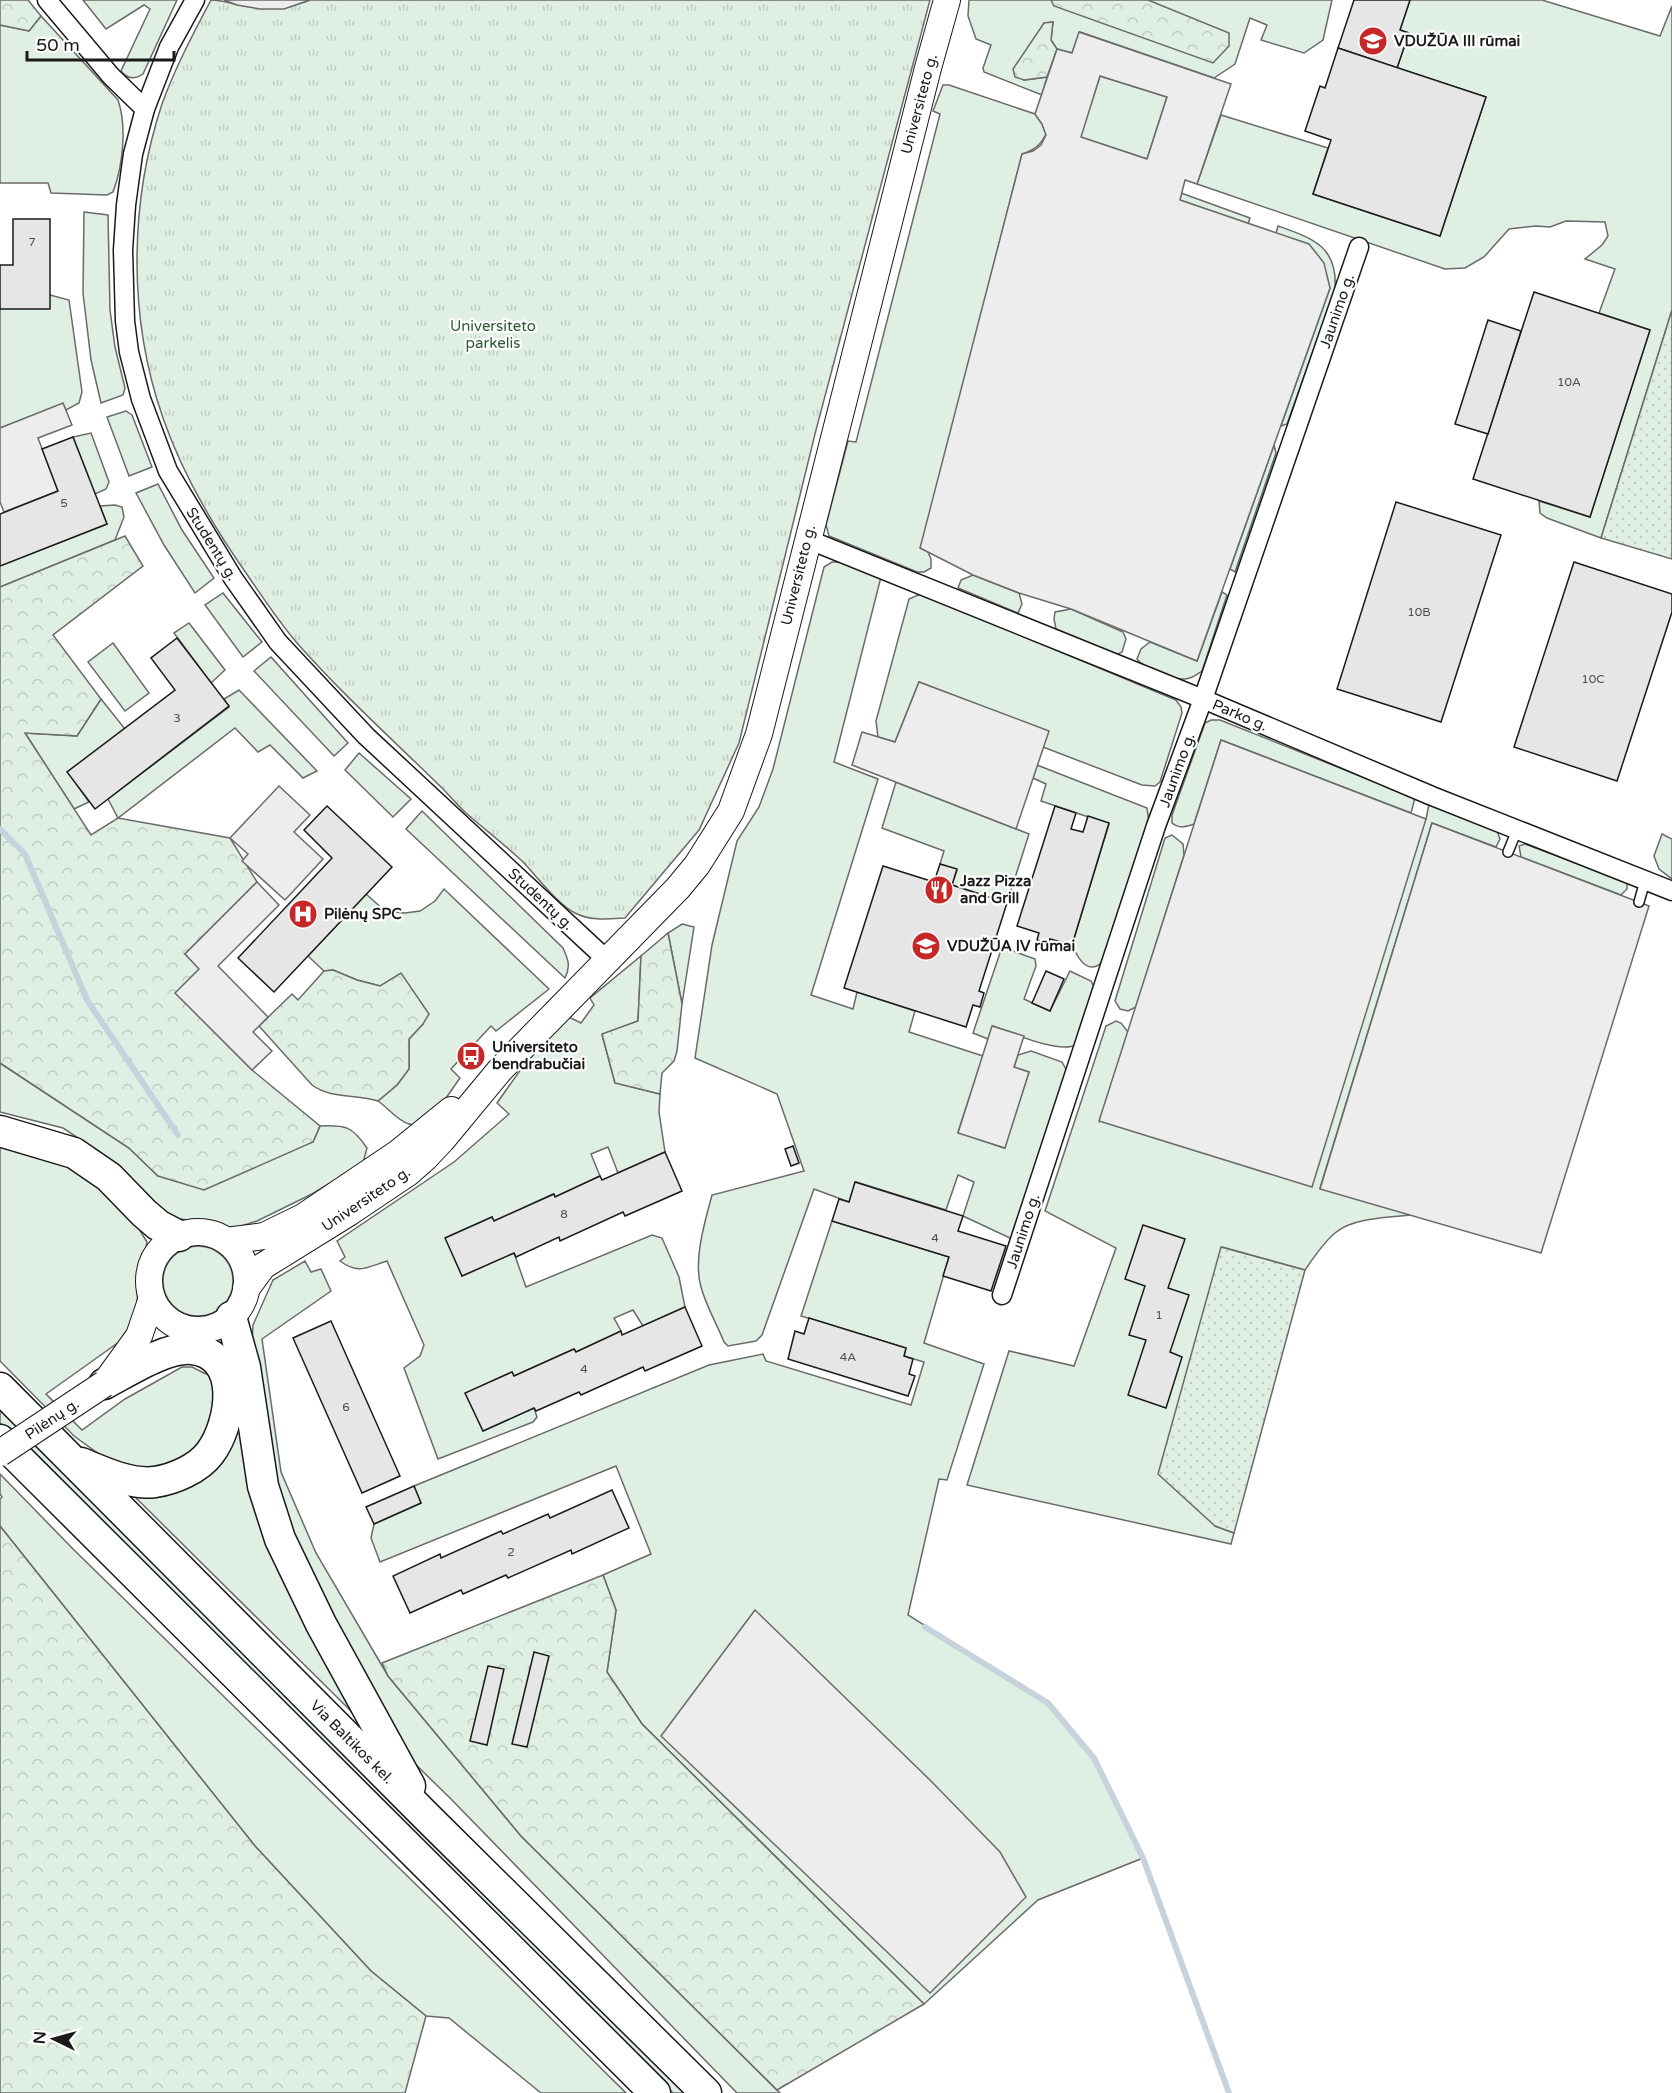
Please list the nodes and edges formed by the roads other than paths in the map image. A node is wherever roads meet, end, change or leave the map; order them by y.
1 (47, 0) edge
2 (195, 0) edge
3 (947, 0) edge
4 (145, 109) junction
5 (1359, 247) dead end
6 (807, 539) junction
7 (1203, 699) junction
8 (1517, 830) junction
9 (1509, 852) dead end
10 (1645, 881) junction
11 (1672, 891) edge
12 (1639, 902) dead end
13 (607, 960) junction
14 (500, 1070) junction
15 (0, 1131) edge
16 (179, 1236) junction
17 (226, 1241) junction
18 (246, 1289) junction
19 (1002, 1295) dead end
20 (152, 1298) junction
21 (231, 1317) junction
22 (187, 1329) junction
23 (104, 1384) junction
24 (0, 1388) edge
25 (0, 1440) edge
26 (0, 1453) edge
27 (70, 1458) junction
28 (427, 1817) junction
29 (655, 2093) edge
30 (706, 2093) edge

1 - 4 street
2 - 4 street, Studentų g.
3 - 6 main road, Universiteto g.
4 - 13 street, Studentų g.
5 - 7 street, Jaunimo g.
6 - 7 street, Parko g.
6 - 13 main road, Universiteto g.
7 - 8 street, Parko g.
7 - 19 street, Jaunimo g.
8 - 9 lane
8 - 10 street, Parko g.
10 - 11 street, Parko g.
10 - 12 lane
13 - 14 main road, Universiteto g.
14 - 17 main road, Universiteto g.
14 - 18 main road, Universiteto g.
15 - 16 highway
16 - 17 main road
16 - 20 main road
17 - 18 main road
18 - 21 main road
20 - 22 main road
20 - 23 main road, Pilėnų g.
21 - 22 main road
21 - 28 highway
22 - 23 main road, Pilėnų g.
23 - 26 main road, Pilėnų g., bridge
23 - 27 highway
24 - 27 highway, Via Baltikos kel.
25 - 29 highway
27 - 28 highway, Via Baltikos kel.
28 - 30 highway, Via Baltikos kel.

